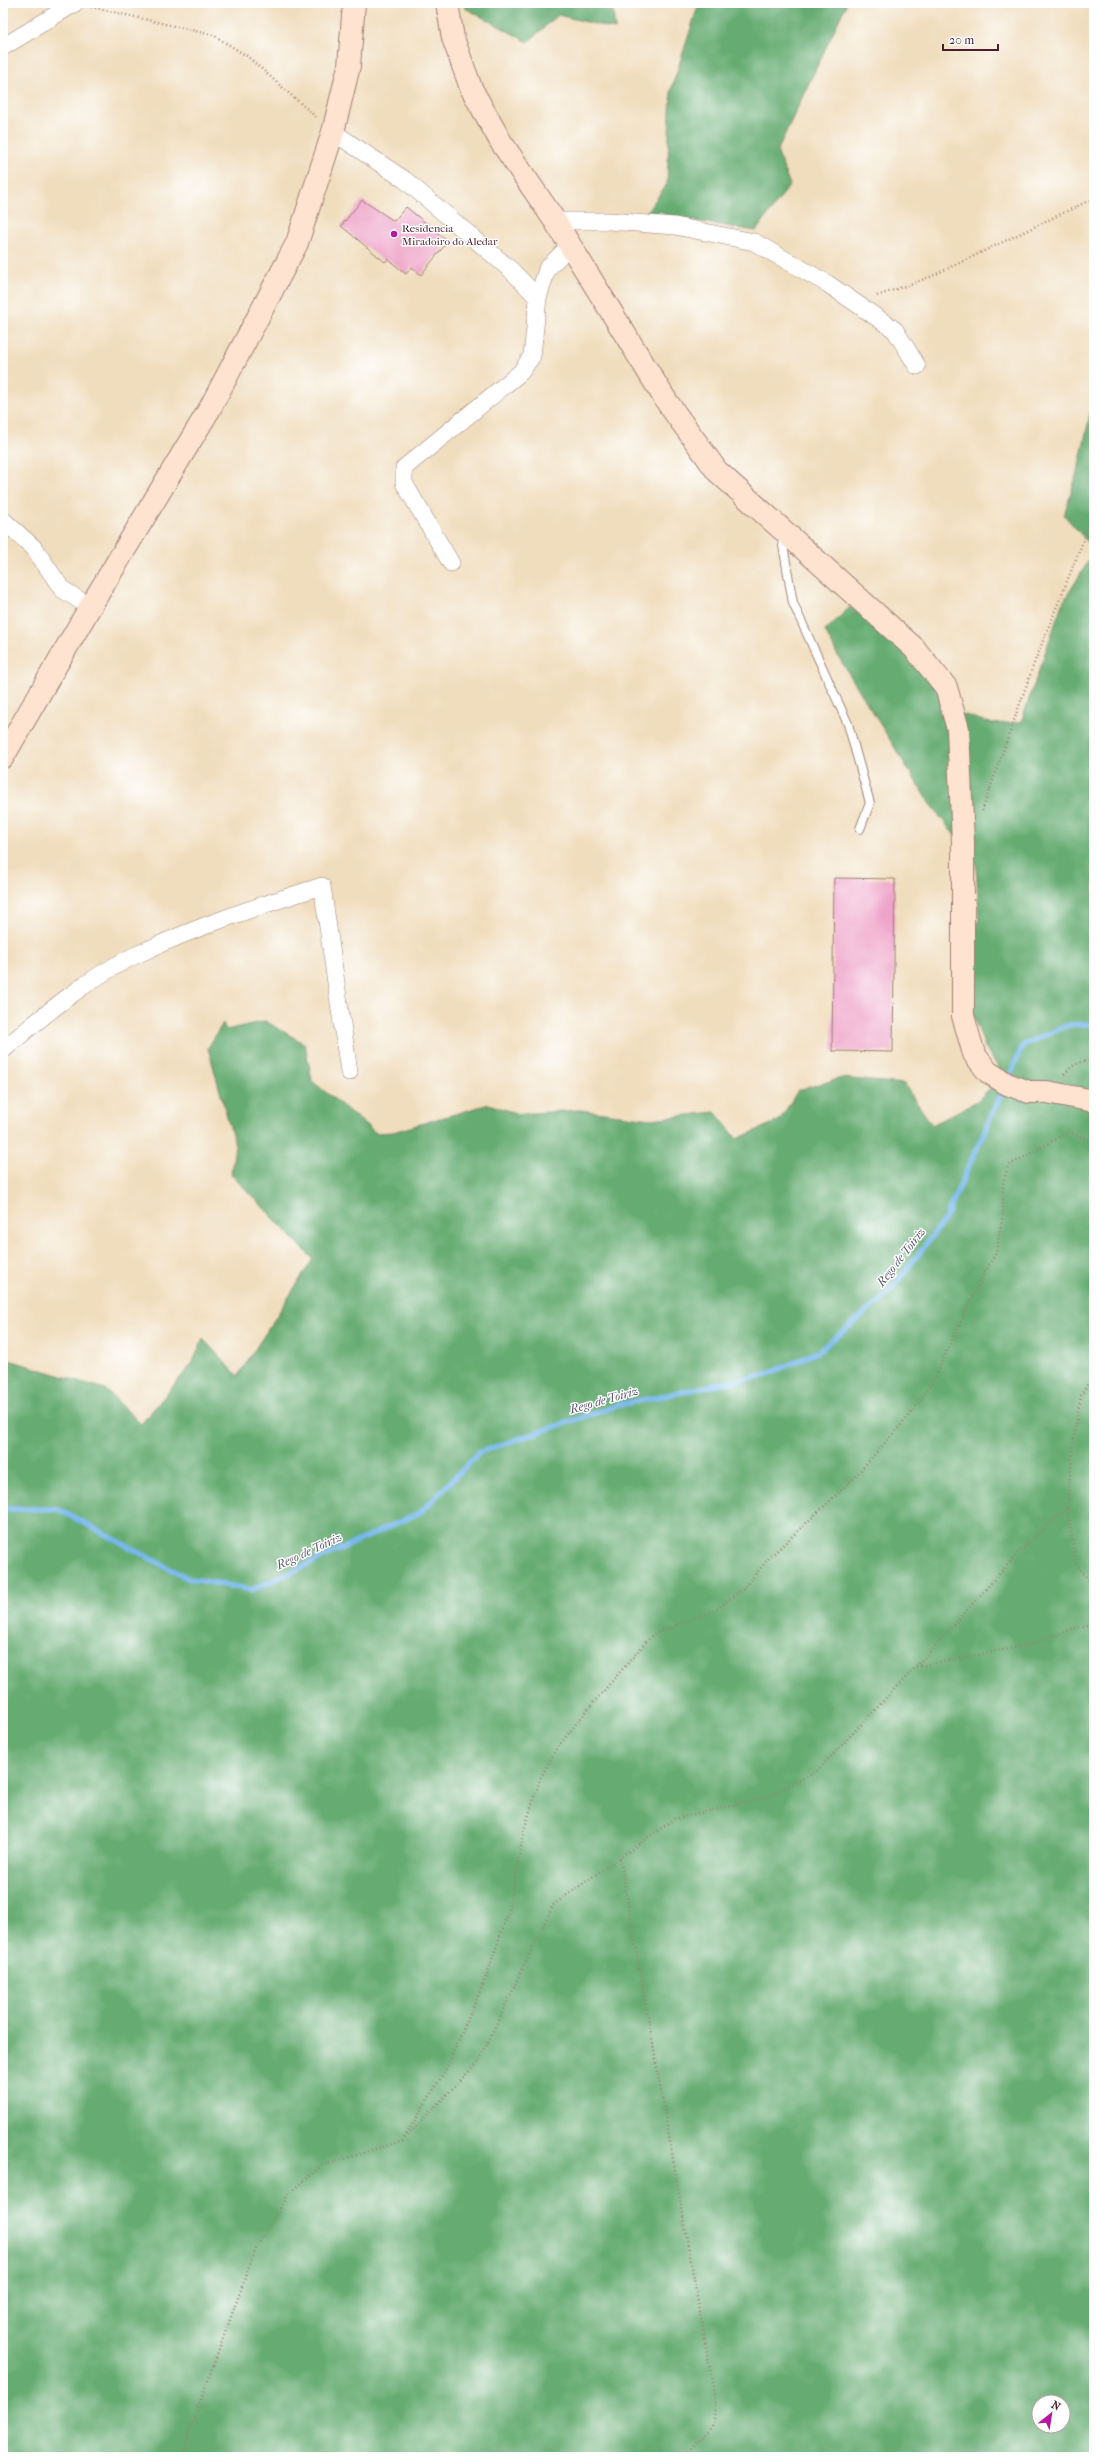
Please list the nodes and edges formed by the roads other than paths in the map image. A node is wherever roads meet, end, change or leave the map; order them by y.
1 (75, 3) edge
2 (354, 3) edge
3 (447, 3) edge
4 (3, 47) edge
5 (333, 132) junction
6 (555, 221) junction
7 (570, 245) junction
8 (538, 298) junction
9 (917, 366) dead end
10 (3, 520) edge
11 (780, 528) junction
12 (451, 563) dead end
13 (90, 607) junction
14 (3, 758) edge
15 (860, 829) dead end
16 (3, 1050) edge
17 (349, 1072) dead end
18 (1094, 1101) edge

1 - 4 street
2 - 5 street
3 - 6 street
5 - 8 street
5 - 13 street
6 - 7 street
6 - 9 street
7 - 8 street
7 - 11 street
8 - 12 street
10 - 13 street
11 - 15 lane
11 - 18 street
13 - 14 street
16 - 17 street

